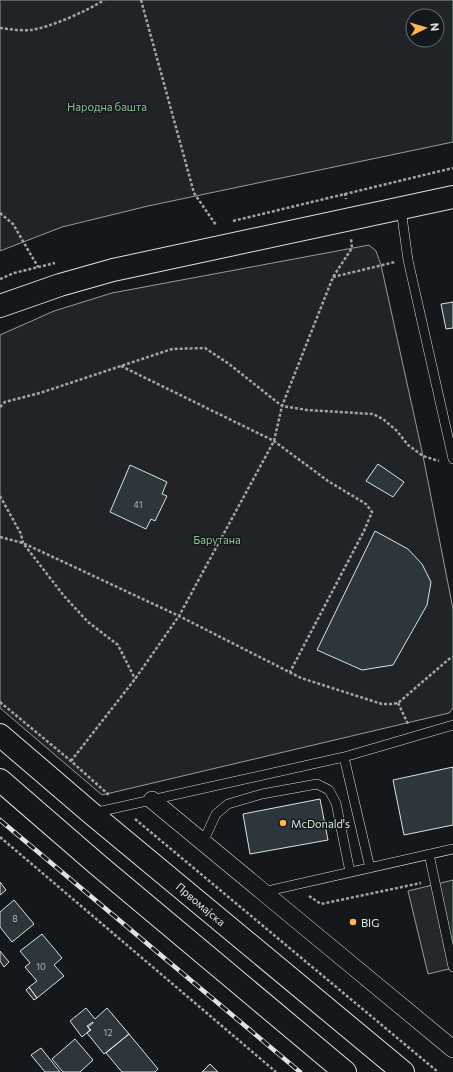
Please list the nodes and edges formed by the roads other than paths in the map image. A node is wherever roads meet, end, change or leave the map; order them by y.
1 (453, 197) edge
2 (401, 209) junction
3 (0, 306) edge
4 (449, 461) edge
5 (453, 724) edge
6 (0, 735) edge
7 (344, 756) junction
8 (0, 780) edge
9 (152, 800) junction
10 (91, 813) junction
11 (203, 842) junction
12 (453, 849) edge
13 (429, 854) junction
14 (370, 868) junction
15 (350, 872) junction
16 (263, 892) junction
17 (453, 967) edge
18 (453, 1049) edge
19 (344, 1072) edge
20 (403, 1072) edge

1 - 2 main road
2 - 3 main road
2 - 4 lane
5 - 7 lane
6 - 10 main road, Првомајска
7 - 9 lane
7 - 14 lane
8 - 19 main road
9 - 10 lane
9 - 11 street
10 - 20 main road, Првомајска
11 - 15 lane
11 - 16 street
12 - 13 lane
13 - 14 lane
13 - 17 lane
14 - 15 lane
15 - 16 lane
16 - 18 street

